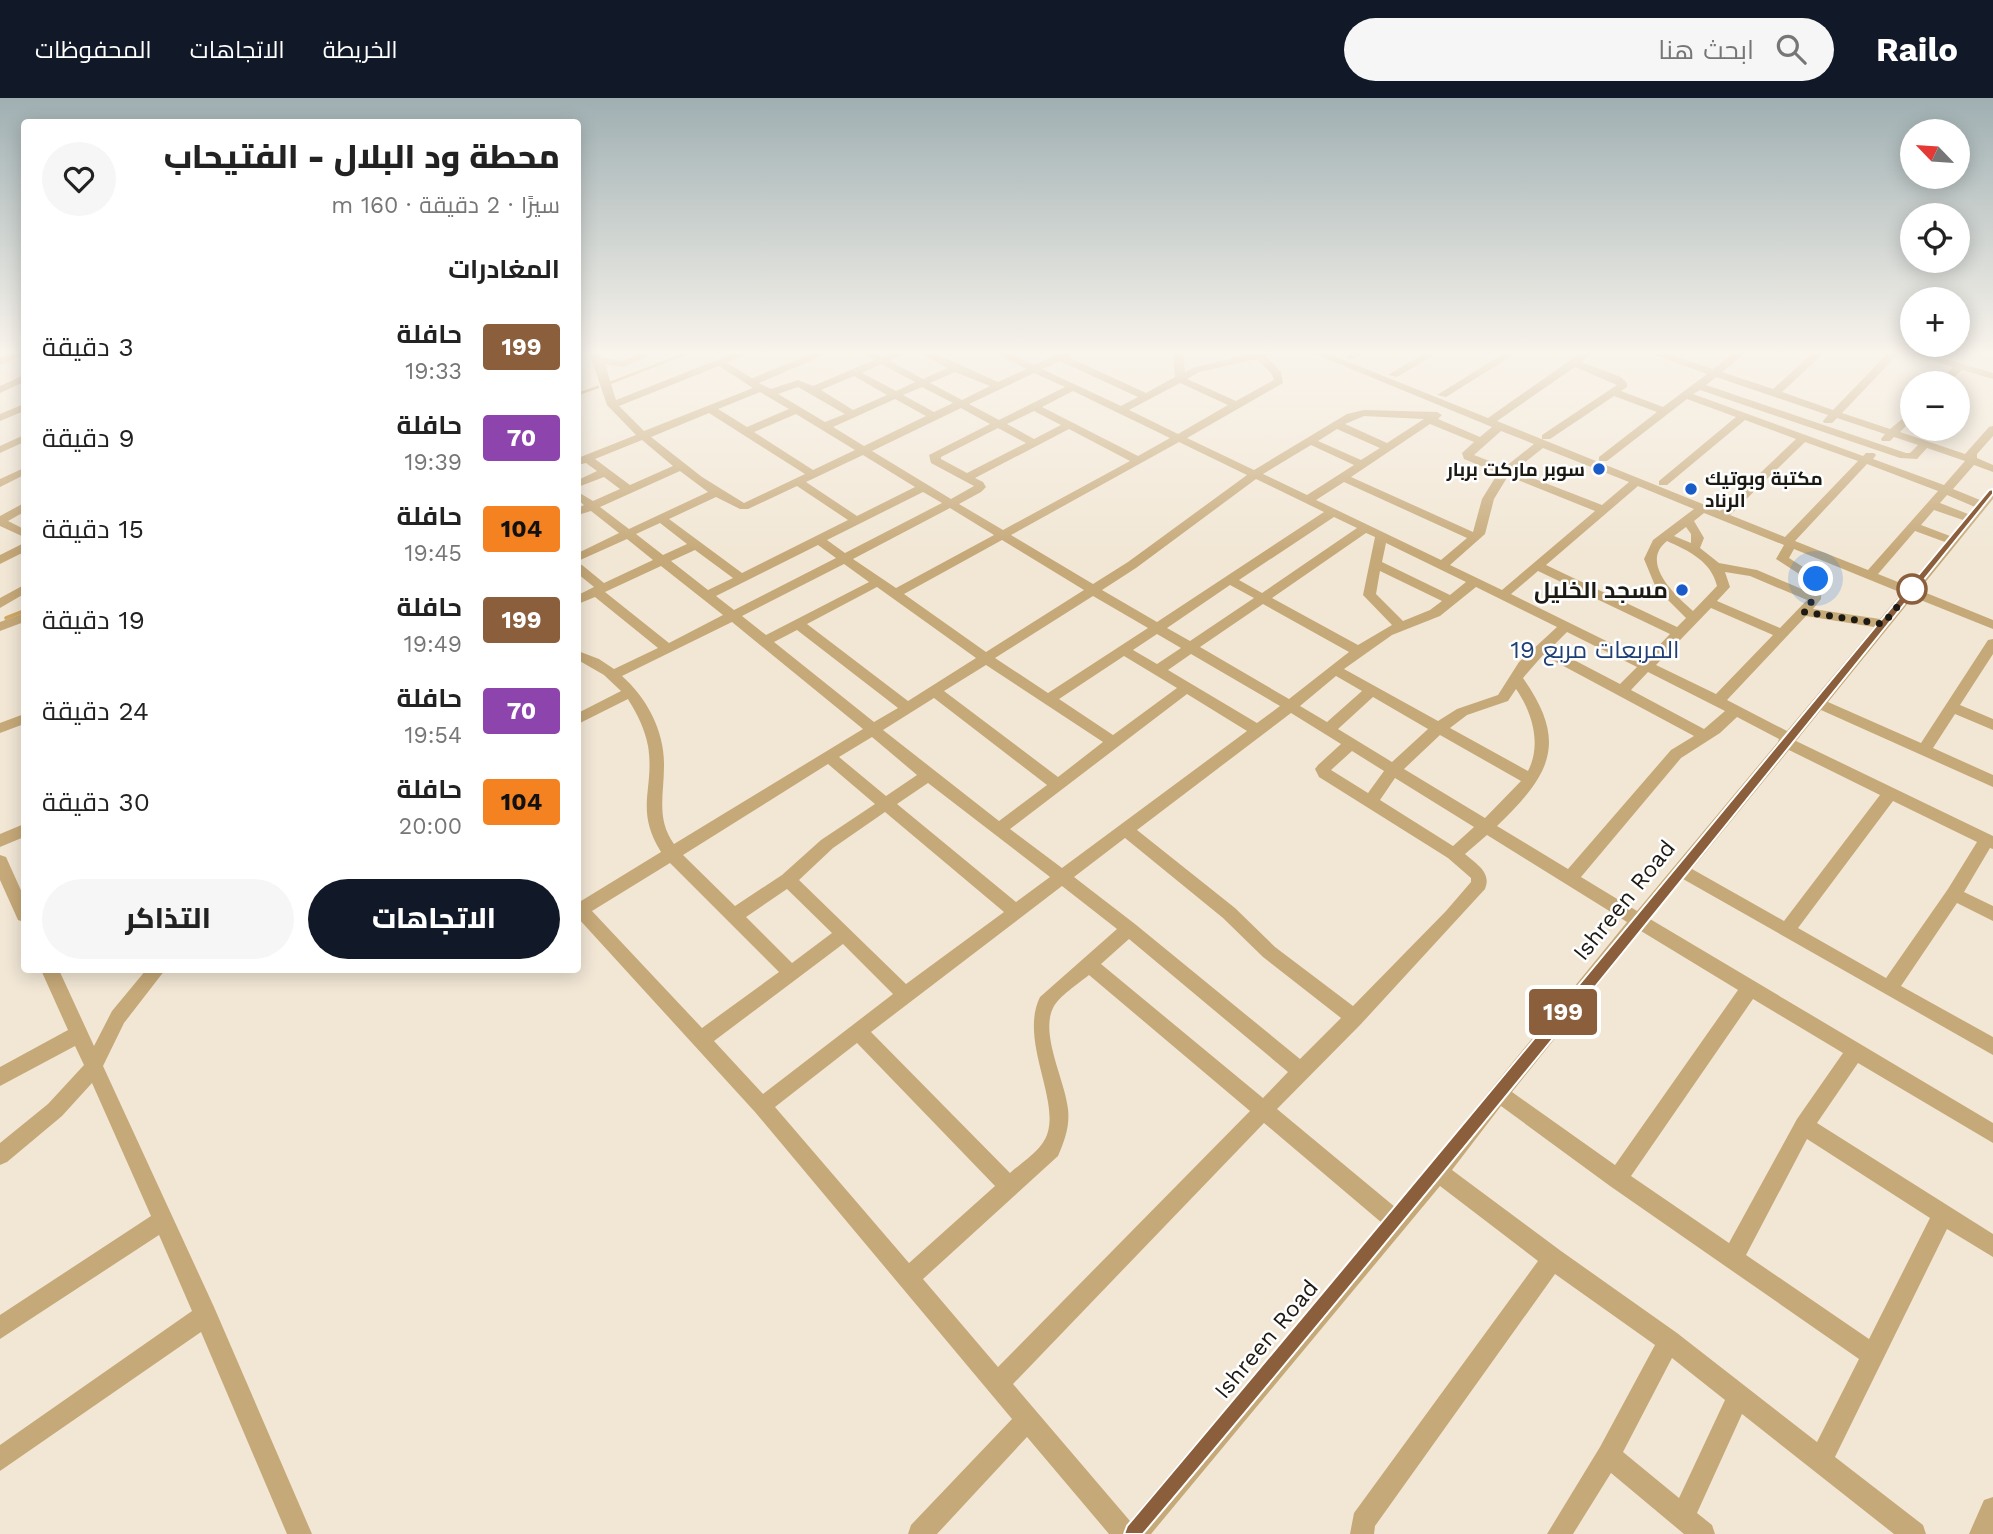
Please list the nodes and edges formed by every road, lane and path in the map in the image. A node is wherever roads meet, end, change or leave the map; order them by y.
1 (624, 419) edge
2 (682, 419) edge
3 (726, 419) edge
4 (775, 419) edge
5 (811, 419) edge
6 (842, 419) edge
7 (927, 419) edge
8 (989, 419) edge
9 (1008, 419) edge
10 (1058, 419) edge
11 (1137, 419) edge
12 (1212, 419) edge
13 (1346, 419) edge
14 (1432, 419) edge
15 (1435, 419) edge
16 (1488, 419) edge
17 (1490, 419) edge
18 (1497, 419) edge
19 (1575, 419) edge
20 (1657, 419) edge
21 (1740, 419) edge
22 (1747, 419) edge
23 (1794, 419) edge
24 (1829, 419) edge
25 (1849, 419) edge
26 (1494, 421) junction
27 (998, 424) junction
28 (1069, 425) junction
29 (1337, 425) junction
30 (1900, 425) edge
31 (824, 427) junction
32 (1821, 428) junction
33 (1993, 429) edge
34 (745, 432) junction
35 (1892, 433) junction
36 (642, 435) junction
37 (21, 439) edge
38 (1178, 439) junction
39 (1802, 439) junction
40 (1544, 440) junction
41 (1310, 441) junction
42 (1483, 442) junction
43 (1034, 443) junction
44 (1925, 444) junction
45 (3, 446) edge
46 (1878, 447) junction
47 (1389, 448) junction
48 (864, 451) junction
49 (1603, 459) junction
50 (582, 460) edge
51 (1972, 460) junction
52 (1138, 461) junction
53 (1864, 461) junction
54 (1363, 465) junction
55 (682, 466) junction
56 (1993, 469) edge
57 (1507, 471) junction
58 (605, 472) junction
59 (21, 473) edge
60 (814, 475) junction
61 (1254, 475) junction
62 (966, 478) junction
63 (1345, 478) junction
64 (798, 482) junction
65 (1636, 482) junction
66 (581, 483) edge
67 (1662, 483) junction
68 (0, 484) edge
69 (924, 487) junction
70 (628, 490) junction
71 (1946, 490) junction
72 (717, 492) junction
73 (1308, 500) junction
74 (1985, 502) edge
75 (951, 504) junction
76 (1933, 505) junction
77 (1703, 508) junction
78 (21, 509) edge
79 (584, 509) edge
80 (1604, 510) junction
81 (1333, 512) junction
82 (1725, 512) junction
83 (660, 519) junction
84 (857, 521) junction
85 (1688, 521) junction
86 (0, 522) edge
87 (1915, 527) junction
88 (1365, 528) junction
89 (21, 532) edge
90 (628, 534) junction
91 (1003, 535) junction
92 (1381, 536) junction
93 (1665, 536) junction
94 (1476, 538) junction
95 (819, 540) junction
96 (1952, 541) junction
97 (1789, 543) junction
98 (695, 545) junction
99 (21, 549) edge
100 (1694, 549) junction
101 (581, 556) edge
102 (844, 557) junction
103 (0, 560) edge
104 (662, 561) junction
105 (1374, 563) junction
106 (1441, 566) junction
107 (1714, 566) junction
108 (1539, 567) junction
109 (581, 571) edge
110 (1870, 575) junction
111 (741, 579) junction
112 (1230, 580) junction
113 (878, 582) junction
114 (1475, 582) junction
115 (600, 590) junction
116 (1093, 590) junction
117 (21, 591) edge
118 (1910, 591) junction
119 (895, 594) junction
120 (706, 596) junction
121 (1503, 596) junction
122 (1262, 598) junction
123 (581, 599) edge
124 (1815, 599) junction
125 (1451, 600) junction
126 (1710, 603) junction
127 (0, 604) edge
128 (1804, 612) junction
129 (731, 616) junction
130 (1694, 618) junction
131 (21, 621) edge
132 (798, 624) junction
133 (1883, 624) junction
134 (1, 625) edge
135 (1993, 625) edge
136 (1400, 626) junction
137 (1564, 627) junction
138 (1157, 628) junction
139 (1680, 634) junction
140 (1783, 635) junction
141 (765, 641) junction
142 (1993, 643) edge
143 (1190, 648) junction
144 (1541, 648) junction
145 (668, 649) junction
146 (1124, 650) junction
147 (1358, 651) junction
148 (581, 656) edge
149 (985, 658) junction
150 (1646, 666) junction
151 (1158, 670) junction
152 (1335, 670) junction
153 (612, 675) junction
154 (1516, 678) junction
155 (1186, 688) junction
156 (1623, 690) junction
157 (934, 691) junction
158 (1371, 691) junction
159 (628, 693) junction
160 (1049, 699) junction
161 (1718, 701) junction
162 (1818, 703) junction
163 (1290, 706) junction
164 (1951, 707) junction
165 (908, 708) junction
166 (1735, 710) junction
167 (581, 717) edge
168 (21, 720) edge
169 (1993, 725) edge
170 (0, 728) edge
171 (1437, 729) junction
172 (872, 730) junction
173 (1257, 730) junction
174 (1327, 730) junction
175 (1704, 735) junction
176 (1787, 740) junction
177 (1112, 741) junction
178 (1350, 744) junction
179 (1924, 751) junction
180 (829, 757) junction
181 (1393, 770) junction
182 (928, 775) junction
183 (1530, 779) junction
184 (1993, 781) edge
185 (1059, 786) junction
186 (1890, 793) junction
187 (1370, 802) junction
188 (886, 804) junction
189 (1486, 826) junction
190 (999, 829) junction
191 (1125, 829) junction
192 (21, 831) edge
193 (0, 841) edge
194 (1990, 841) edge
195 (673, 853) junction
196 (1454, 854) junction
197 (0, 861) edge
198 (1680, 870) junction
199 (1061, 878) junction
200 (1570, 878) junction
201 (788, 880) junction
202 (1954, 894) junction
203 (7, 897) edge
204 (581, 908) edge
205 (581, 911) edge
206 (21, 912) edge
207 (1016, 912) junction
208 (1993, 914) edge
209 (734, 916) junction
210 (1639, 921) junction
211 (1129, 929) junction
212 (1787, 931) junction
213 (844, 934) junction
214 (1088, 964) junction
215 (51, 973) edge
216 (154, 973) edge
217 (792, 974) junction
218 (1750, 988) junction
219 (1890, 988) junction
220 (905, 995) junction
221 (1355, 1018) junction
222 (858, 1032) junction
223 (79, 1034) junction
224 (702, 1039) junction
225 (1993, 1047) edge
226 (1855, 1051) junction
227 (93, 1068) junction
228 (1302, 1072) junction
229 (0, 1077) edge
230 (1500, 1094) junction
231 (762, 1106) junction
232 (1261, 1110) junction
233 (1804, 1126) junction
234 (1992, 1128) edge
235 (0, 1155) edge
236 (1438, 1172) junction
237 (1617, 1179) junction
238 (1010, 1186) junction
239 (1943, 1214) junction
240 (163, 1220) junction
241 (1396, 1221) junction
242 (1993, 1245) edge
243 (1733, 1257) junction
244 (1553, 1259) junction
245 (908, 1278) junction
246 (206, 1315) junction
247 (0, 1328) edge
248 (1669, 1341) junction
249 (1873, 1355) junction
250 (998, 1383) junction
251 (1739, 1395) junction
252 (1028, 1419) junction
253 (1608, 1455) junction
254 (0, 1459) edge
255 (1821, 1460) junction
256 (1993, 1509) edge
257 (1684, 1517) junction
258 (300, 1534) edge
259 (920, 1534) edge
260 (1125, 1534) edge
261 (1135, 1534) edge
262 (1362, 1534) edge
263 (1559, 1534) edge
264 (1703, 1534) edge
265 (1914, 1534) edge
266 (1981, 1534) edge

1 - 36 street
2 - 36 street
3 - 34 street
4 - 34 street
5 - 31 street
6 - 31 street
7 - 48 street
8 - 27 street
9 - 27 street
10 - 28 street
11 - 38 street
12 - 38 street
13 - 29 street
14 - 47 street
15 - 42 street
16 - 26 street
17 - 26 street
18 - 26 street
19 - 40 street
20 - 49 street
21 - 67 street
22 - 39 street
23 - 32 street
24 - 32 street
25 - 35 street
26 - 40 street
26 - 42 street
27 - 43 street
27 - 62 street
28 - 43 street
28 - 52 street
29 - 41 street
29 - 47 street
30 - 35 street
31 - 48 street
32 - 46 street
33 - 51 street
34 - 60 street
35 - 44 street
35 - 46 street
36 - 50 street
36 - 55 street
37 - 45 street
38 - 52 street
38 - 61 street
39 - 53 street
39 - 82 street
40 - 49 street
40 - 57 street
40 - 65 street
41 - 54 street
41 - 61 street
42 - 57 street
43 - 62 street
44 - 46 street
44 - 51 street
46 - 53 street
47 - 54 street
48 - 60 street
48 - 69 street
49 - 67 street
50 - 58 street
51 - 56 street
51 - 71 street
52 - 91 street
53 - 71 street
53 - 97 street
54 - 63 street
55 - 70 street
55 - 72 street
57 - 80 street
57 - 94 street
58 - 66 street
58 - 70 street
59 - 68 street
60 - 64 street
61 - 73 street
61 - 116 street
62 - 75 street
63 - 73 street
63 - 94 street
64 - 72 street
64 - 84 street
65 - 77 street
65 - 80 street
67 - 82 street
69 - 75 street
69 - 84 street
70 - 79 street
71 - 74 street
71 - 76 street
72 - 83 street
73 - 81 street
74 - 76 street
74 - 96 street, Ishreen Road
75 - 91 street
75 - 102 street
76 - 87 street
77 - 82 street
77 - 85 street
78 - 86 street
79 - 90 street
80 - 108 street
81 - 88 street
81 - 112 street
82 - 97 street
83 - 90 street
83 - 98 street
84 - 95 street
85 - 93 street
85 - 100 street
86 - 89 street
87 - 96 street
87 - 110 street
88 - 92 street
88 - 122 street
90 - 101 street
90 - 104 street
91 - 116 street
91 - 119 street
92 - 105 street
92 - 106 street
93 - 100 street
93 - 130 street
94 - 106 street
95 - 102 street
95 - 111 street
96 - 118 street, Ishreen Road
97 - 110 street
97 - 124 street
98 - 104 street
98 - 111 street
99 - 103 street
100 - 107 street
102 - 113 street
102 - 129 street
104 - 115 street
104 - 120 street
105 - 125 street
105 - 136 street
106 - 114 street
107 - 124 street
107 - 126 street
108 - 121 street
108 - 139 street
109 - 115 street
110 - 118 street
111 - 120 street
112 - 122 street
112 - 138 street
113 - 119 street
113 - 132 street
114 - 121 street
114 - 125 street
115 - 123 street
115 - 145 street
116 - 138 street
116 - 149 street
117 - 127 street
118 - 133 street, Ishreen Road
118 - 135 street
119 - 149 street
120 - 129 street
121 - 137 street
122 - 143 street
122 - 147 street
124 - 128 street
125 - 136 street
126 - 130 street
126 - 140 street
128 - 133 street
128 - 140 street
129 - 141 street
129 - 145 street
130 - 139 street
131 - 134 street
132 - 141 street
132 - 165 street
133 - 162 street, Ishreen Road
136 - 147 street
137 - 144 street
137 - 150 street
138 - 143 street
138 - 146 street
139 - 150 street
140 - 161 street
141 - 172 street
142 - 164 street
143 - 151 street
143 - 163 street
144 - 154 street
144 - 156 street
145 - 153 street
146 - 151 street
146 - 160 street
147 - 152 street
148 - 153 street
149 - 157 street
149 - 160 street
150 - 156 street
150 - 161 street
151 - 155 street
152 - 158 street
152 - 163 street
153 - 159 street
154 - 171 street
154 - 183 street
155 - 173 street
155 - 177 street
156 - 175 street
157 - 165 street
157 - 185 street
158 - 171 street
158 - 174 street
159 - 167 street
159 - 195 street
160 - 177 street
161 - 166 street
162 - 176 street, Ishreen Road
162 - 179 street
163 - 173 street
163 - 174 street
164 - 169 street
164 - 179 street
165 - 172 street
166 - 175 street
166 - 176 street
168 - 170 street
171 - 181 street
171 - 183 street
172 - 180 street
172 - 182 street
173 - 191 street
174 - 178 street
175 - 200 street
176 - 186 street
176 - 198 street, Ishreen Road
177 - 185 street
178 - 181 street
178 - 187 street
179 - 184 street
180 - 188 street
180 - 195 street
181 - 187 street
181 - 189 street
182 - 188 street
182 - 190 street
183 - 189 street
185 - 190 street
186 - 194 street
186 - 212 street
187 - 196 street
188 - 201 street
188 - 207 street
189 - 196 street
189 - 200 street
190 - 199 street
191 - 199 street
191 - 221 street
192 - 193 street
194 - 202 street
195 - 204 street
195 - 209 street
196 - 221 street
197 - 203 street
198 - 210 street, Ishreen Road
198 - 212 street
199 - 207 street
199 - 211 street
200 - 210 street
201 - 209 street
201 - 213 street
202 - 208 street
202 - 219 street
203 - 206 street
205 - 224 street
207 - 220 street
209 - 217 street
210 - 218 street
210 - 230 street, Ishreen Road
211 - 214 street
211 - 228 street
212 - 219 street
213 - 217 street
213 - 220 street
214 - 232 street
214 - 238 street
215 - 223 street
216 - 227 street
217 - 224 street
218 - 226 street
218 - 237 street
219 - 225 street
220 - 222 street
221 - 228 street
222 - 231 street
222 - 238 street
223 - 227 street
223 - 229 street
224 - 231 street
226 - 233 street
226 - 234 street
227 - 235 street
227 - 240 street
228 - 232 street
230 - 236 street, Ishreen Road
230 - 237 street
231 - 245 street
232 - 241 street
232 - 250 street
233 - 239 street
233 - 243 street
236 - 241 street, Ishreen Road
236 - 244 street
237 - 243 street
238 - 245 street
239 - 242 street
239 - 249 street
240 - 246 street
240 - 247 street
241 - 261 street, Ishreen Road
243 - 249 street
244 - 248 street
244 - 262 street
245 - 250 street
246 - 254 street
246 - 258 street
248 - 251 street
248 - 253 street
249 - 255 street
250 - 252 street
251 - 255 street
251 - 257 street
252 - 259 street
252 - 260 street
253 - 257 street
253 - 263 street
255 - 265 street
256 - 266 street
257 - 264 street

